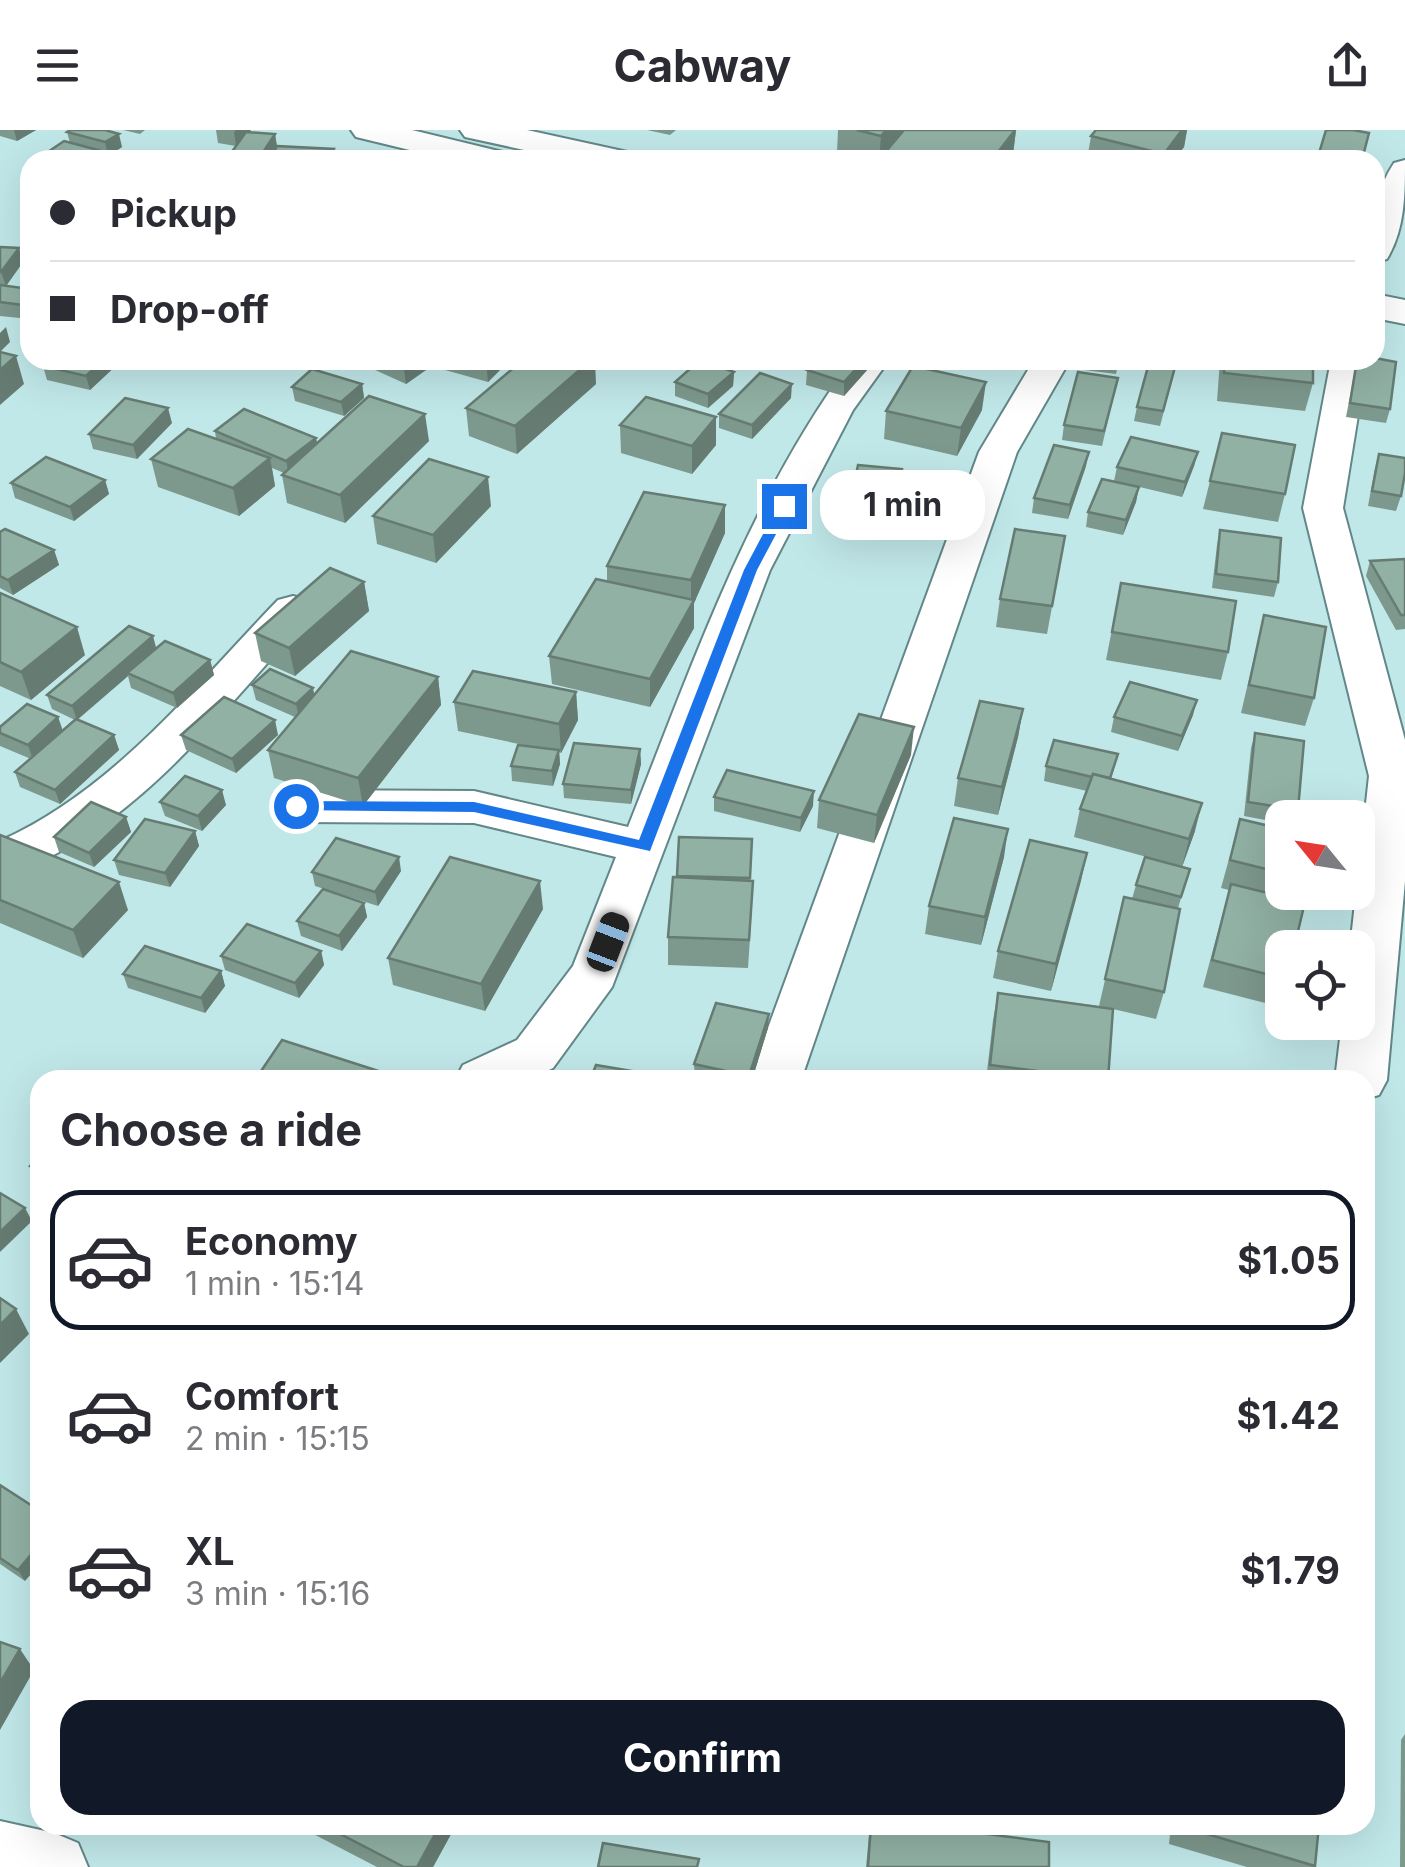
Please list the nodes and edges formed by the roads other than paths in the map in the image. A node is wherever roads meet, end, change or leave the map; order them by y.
1 (368, 130) edge
2 (477, 130) edge
3 (453, 150) edge
4 (572, 150) edge
5 (1405, 170) edge
6 (1385, 225) edge
7 (864, 370) edge
8 (1046, 370) edge
9 (1347, 370) edge
10 (294, 609) edge
11 (296, 806) dead end
12 (644, 847) junction
13 (0, 860) edge
14 (502, 1070) edge
15 (780, 1070) edge
16 (1363, 1070) edge
17 (0, 1855) edge
18 (54, 1867) edge

1 - 3 highway
2 - 4 highway
5 - 6 street
7 - 12 street
8 - 15 street
9 - 16 street
10 - 13 street
11 - 12 street
12 - 14 street
17 - 18 street

